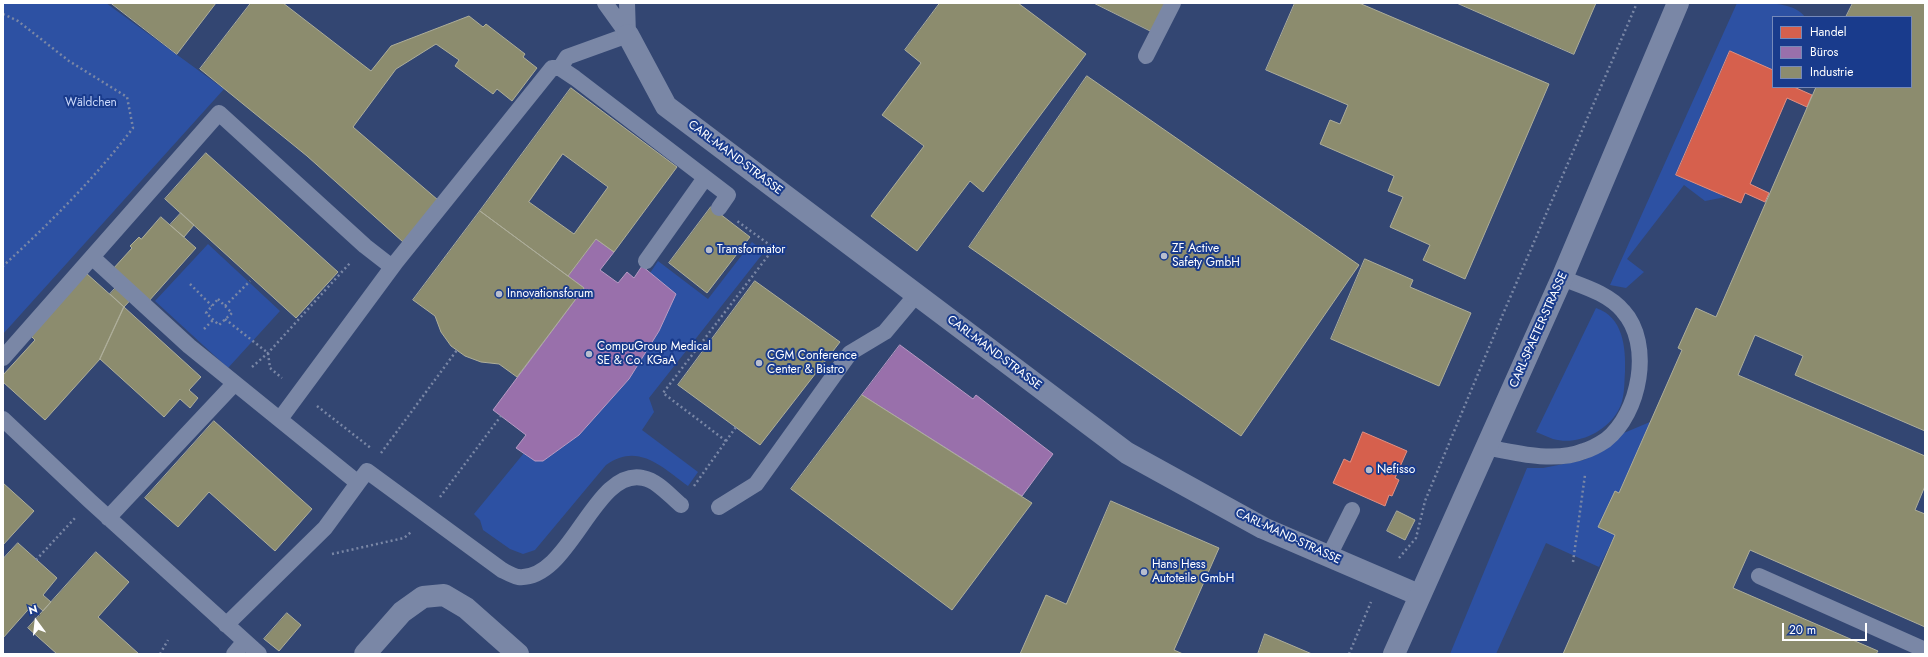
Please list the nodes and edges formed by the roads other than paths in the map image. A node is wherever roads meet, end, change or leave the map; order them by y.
1 (605, 3) edge
2 (627, 3) edge
3 (1173, 3) edge
4 (1678, 3) edge
5 (628, 35) junction
6 (1146, 56) dead end
7 (560, 68) junction
8 (705, 178) junction
9 (719, 208) road end
10 (92, 258) junction
11 (646, 261) dead end
12 (392, 267) junction
13 (1562, 278) junction
14 (916, 295) junction
15 (3, 358) edge
16 (234, 384) junction
17 (3, 419) edge
18 (280, 419) junction
19 (1486, 447) junction
20 (362, 477) junction
21 (681, 504) road end
22 (719, 507) dead end
23 (1352, 510) dead end
24 (108, 518) junction
25 (1329, 556) junction
26 (1759, 576) dead end
27 (1419, 596) junction
28 (226, 625) junction
29 (244, 642) junction
30 (1925, 650) edge
31 (234, 654) edge
32 (259, 654) edge
33 (365, 654) edge
34 (518, 654) edge
35 (1394, 654) edge

1 - 5 lane
2 - 5 lane
3 - 6 lane
4 - 13 street, CARL-SPAETER-STRASSE
5 - 7 lane
5 - 14 street, CARL-MAND-STRASSE
7 - 8 lane
7 - 12 lane
8 - 9 lane
8 - 11 lane
10 - 12 lane
10 - 15 lane
10 - 16 lane
12 - 18 lane
13 - 19 street, CARL-SPAETER-STRASSE
13 - 19 lane
14 - 22 lane
14 - 25 street, CARL-MAND-STRASSE
16 - 18 lane
16 - 24 lane
17 - 24 lane
18 - 20 lane
19 - 27 street, CARL-SPAETER-STRASSE
20 - 21 lane
20 - 28 lane
23 - 25 lane
24 - 28 lane
25 - 27 street, CARL-MAND-STRASSE
26 - 30 lane
27 - 35 street, CARL-SPAETER-STRASSE
28 - 29 lane
29 - 31 lane
29 - 32 lane
33 - 34 street

